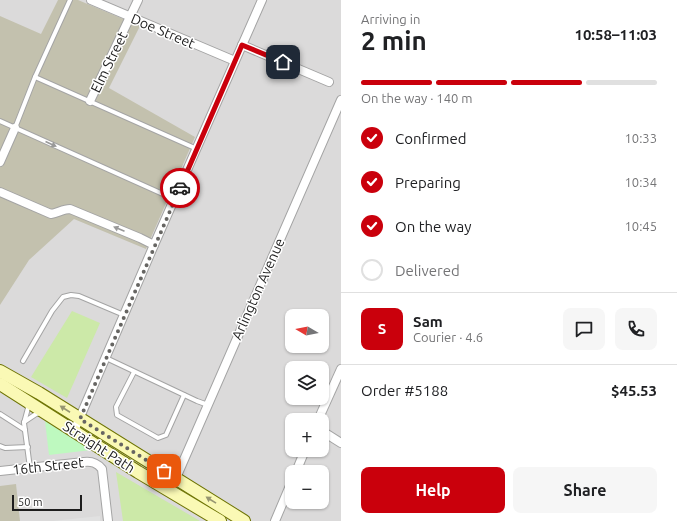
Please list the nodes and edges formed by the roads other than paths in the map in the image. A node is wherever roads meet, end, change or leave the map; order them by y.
1 (70, 0) edge
2 (91, 0) edge
3 (138, 0) edge
4 (262, 0) edge
5 (131, 17) junction
6 (242, 45) junction
7 (235, 61) junction
8 (36, 77) junction
9 (329, 82) dead end
10 (341, 100) edge
11 (90, 101) junction
12 (0, 121) edge
13 (15, 128) junction
14 (197, 149) junction
15 (0, 162) edge
16 (0, 192) edge
17 (175, 200) junction
18 (154, 245) junction
19 (124, 315) junction
20 (106, 358) junction
21 (23, 362) dead end
22 (341, 369) edge
23 (0, 371) edge
24 (134, 372) junction
25 (0, 384) edge
26 (184, 395) junction
27 (25, 399) junction
28 (208, 405) junction
29 (44, 412) junction
30 (321, 413) edge
31 (0, 414) edge
32 (80, 419) junction
33 (24, 423) junction
34 (25, 430) junction
35 (74, 431) junction
36 (329, 435) edge
37 (341, 443) edge
38 (0, 446) edge
39 (28, 447) junction
40 (30, 468) junction
41 (0, 471) edge
42 (176, 478) junction
43 (285, 497) edge
44 (108, 521) edge
45 (220, 521) edge
46 (244, 521) edge
47 (275, 521) edge

1 - 8 lane
2 - 5 street, Doe Street
3 - 5 street, Elm Street
4 - 6 street
5 - 7 street, Doe Street
5 - 11 street, Elm Street
6 - 7 street
6 - 9 street
7 - 14 street
8 - 11 lane
8 - 13 lane
10 - 28 street, Arlington Avenue
11 - 14 lane
12 - 13 lane
13 - 15 street
13 -> 17 lane
14 - 17 street
18 -> 16 street
17 - 18 street
18 - 19 street
19 - 20 street
19 - 21 lane
20 - 24 lane
20 - 32 street
22 - 30 street
32 -> 23 main road, Straight Path
24 - 26 lane
24 - 26 lane
25 - 27 main road, Straight Path
26 - 28 lane
27 - 29 main road, Straight Path
27 - 33 lane
28 - 42 street, Arlington Avenue
29 - 33 lane
29 - 35 main road, Straight Path
31 - 34 lane
32 - 35 street
32 - 42 main road, Straight Path
33 - 34 lane
34 - 39 lane
35 - 45 main road, Straight Path
36 - 37 street
38 - 39 lane
39 - 40 lane
40 - 41 street, 16th Street
40 - 44 street, 16th Street
46 -> 42 main road, Straight Path
43 - 47 street

